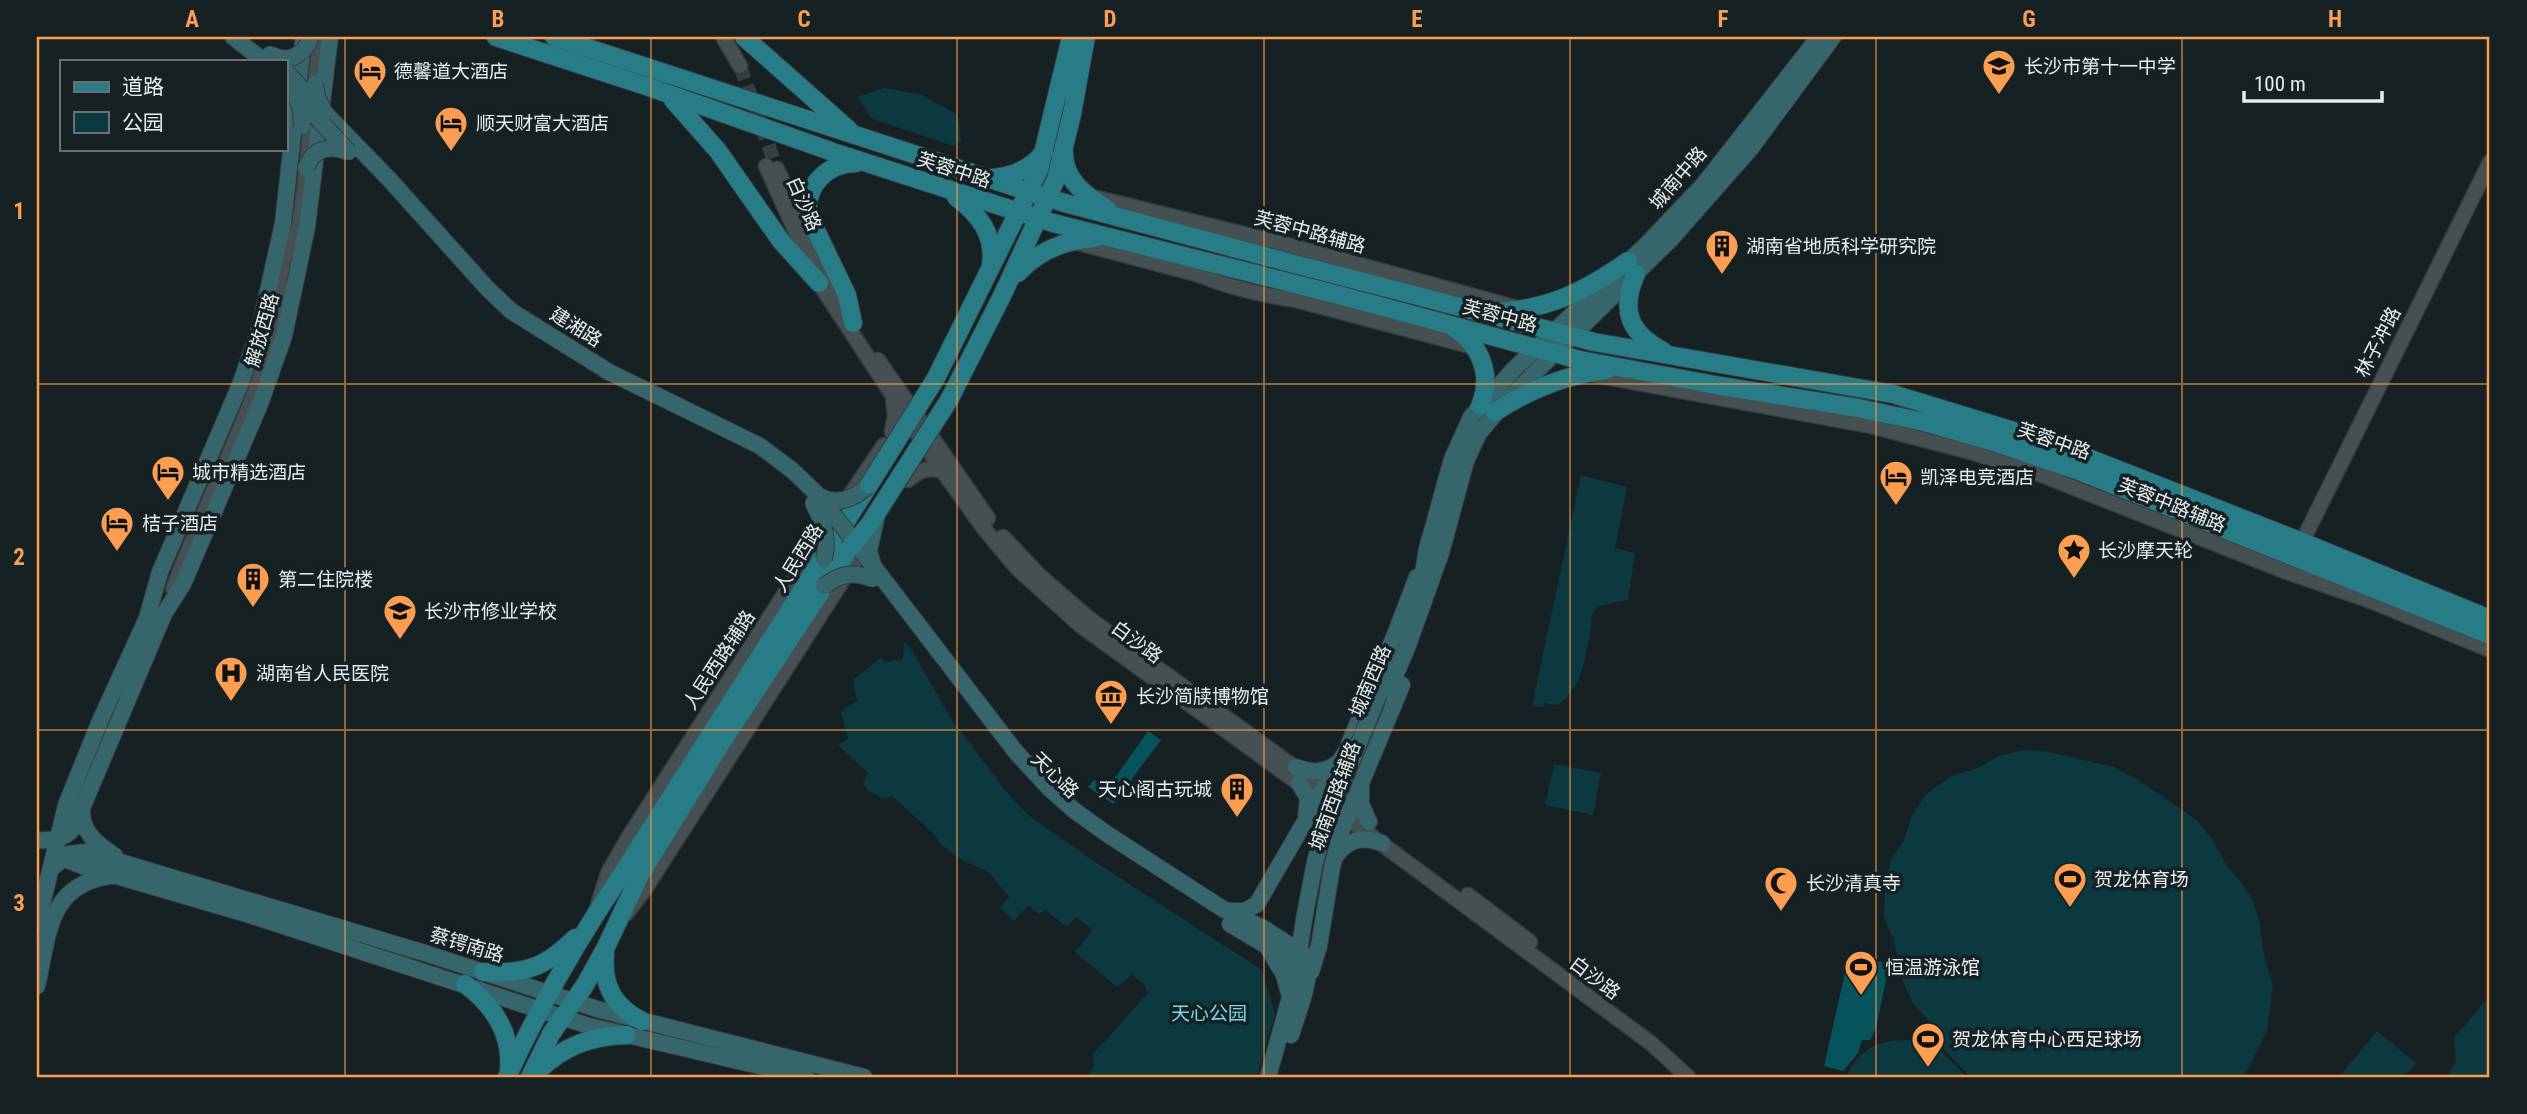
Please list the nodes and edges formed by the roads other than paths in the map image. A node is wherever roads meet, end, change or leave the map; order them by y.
1 (233, 37) edge
2 (250, 37) edge
3 (303, 37) edge
4 (311, 37) edge
5 (320, 37) edge
6 (330, 37) edge
7 (496, 37) edge
8 (554, 37) edge
9 (713, 37) edge
10 (723, 37) edge
11 (744, 37) edge
12 (1071, 37) edge
13 (1086, 37) edge
14 (1819, 37) edge
15 (1833, 37) edge
16 (270, 59) edge
17 (287, 72) edge
18 (287, 86) edge
19 (662, 92) junction
20 (313, 101) junction
21 (302, 126) junction
22 (857, 137) junction
23 (1064, 148) junction
24 (1045, 149) junction
25 (348, 152) junction
26 (2490, 162) edge
27 (868, 164) junction
28 (306, 168) junction
29 (985, 178) junction
30 (941, 188) junction
31 (1028, 191) junction
32 (1087, 195) junction
33 (1048, 198) junction
34 (1017, 213) junction
35 (1118, 217) junction
36 (1038, 219) junction
37 (1110, 238) junction
38 (1074, 242) junction
39 (1632, 268) junction
40 (990, 271) junction
41 (818, 284) junction
42 (1007, 286) junction
43 (1522, 309) junction
44 (1481, 312) junction
45 (853, 323) junction
46 (1447, 323) junction
47 (1553, 331) junction
48 (1573, 337) junction
49 (1475, 347) junction
50 (1537, 347) junction
51 (1556, 353) junction
52 (1680, 358) junction
53 (1623, 368) junction
54 (1585, 373) junction
55 (893, 398) junction
56 (1488, 409) junction
57 (907, 410) junction
58 (892, 432) junction
59 (930, 445) junction
60 (942, 471) junction
61 (908, 480) junction
62 (869, 485) junction
63 (816, 499) junction
64 (877, 513) junction
65 (840, 531) junction
66 (189, 539) junction
67 (2302, 542) junction
68 (852, 546) junction
69 (1434, 551) junction
70 (824, 559) junction
71 (873, 573) junction
72 (824, 586) junction
73 (157, 612) junction
74 (2490, 619) edge
75 (2490, 635) edge
76 (2490, 650) edge
77 (1341, 760) junction
78 (1297, 775) junction
79 (1361, 782) junction
80 (1322, 793) junction
81 (82, 808) junction
82 (1349, 812) junction
83 (1304, 822) junction
84 (1370, 822) junction
85 (37, 842) edge
86 (1382, 843) junction
87 (55, 856) junction
88 (1333, 862) junction
89 (120, 869) junction
90 (631, 874) junction
91 (1223, 909) junction
92 (594, 915) junction
93 (1309, 915) junction
94 (620, 921) junction
95 (37, 925) edge
96 (1264, 936) junction
97 (606, 947) junction
98 (1307, 965) junction
99 (483, 972) junction
100 (465, 984) junction
101 (37, 986) edge
102 (1290, 1000) junction
103 (546, 1001) junction
104 (574, 1001) junction
105 (563, 1017) junction
106 (642, 1021) junction
107 (627, 1035) junction
108 (508, 1075) edge
109 (531, 1077) edge
110 (806, 1077) edge
111 (864, 1077) edge
112 (1268, 1077) edge
113 (1279, 1077) edge
114 (1688, 1077) edge
115 (1701, 1077) edge

1 - 16 main road
2 - 16 main road
3 - 73 main road, 解放西路
4 - 16 main road, bridge
4 - 20 street, bridge
5 - 20 street
6 - 73 main road, 解放西路
7 - 19 main road, 芙蓉中路
8 - 22 main road, 芙蓉中路
9 - 10 street
11 - 22 main road
12 - 24 main road, 人民西路
13 - 23 main road, 人民西路
14 - 39 main road, 城南中路
15 - 39 main road, 城南中路
17 - 20 main road, bridge
18 - 20 main road, bridge
18 - 21 main road, bridge
19 - 27 main road, 芙蓉中路
19 - 41 main road
20 - 21 street, 解放西路, bridge
20 - 25 main road, 建湘路, bridge
20 - 28 street, 解放西路, bridge
20 - 63 main road, 建湘路
21 - 66 street, 解放西路
22 - 29 main road, 芙蓉中路
23 - 32 main road
23 - 33 main road, 人民西路
24 - 29 main road
24 - 31 main road, 人民西路
25 - 28 main road, bridge
25 - 63 main road, 建湘路
26 - 67 street, 林子冲路
27 - 30 main road, 芙蓉中路
27 - 45 main road
28 - 66 street, 解放西路
29 - 31 main road, 芙蓉中路
30 - 34 main road, 芙蓉中路
30 - 40 main road
31 - 33 main road, 芙蓉中路
31 - 34 main road, 人民西路
32 - 35 main road
32 - 43 street, 芙蓉中路辅路
33 - 35 main road, 芙蓉中路
33 - 36 main road, 人民西路
34 - 36 main road, 芙蓉中路
34 - 40 main road, 人民西路
35 - 44 main road, 芙蓉中路
36 - 37 main road, 芙蓉中路
36 - 42 main road, 人民西路
37 - 38 main road
37 - 46 main road, 芙蓉中路
38 - 42 main road
38 - 49 street
39 - 43 main road
39 - 47 main road, 城南中路
39 - 48 main road, 城南中路
39 - 52 main road
40 - 62 main road, 人民西路, bridge
41 - 45 street, 白沙路
41 - 55 street, 白沙路
42 - 64 main road, 人民西路, bridge
43 - 44 main road
44 - 47 main road, 芙蓉中路
45 - 57 street, 白沙路
46 - 49 main road
46 - 50 main road, 芙蓉中路
47 - 48 main road, 芙蓉中路
47 - 50 main road, 城南西路
48 - 51 main road, 城南西路
48 - 52 main road, 芙蓉中路
49 - 56 main road
50 - 51 main road, 芙蓉中路
50 - 56 main road, 城南西路
51 - 53 main road, 芙蓉中路
51 - 56 main road, 城南西路
52 - 67 main road, 芙蓉中路
53 - 54 main road
53 - 75 main road, 芙蓉中路
54 - 56 main road
54 - 76 street, 芙蓉中路辅路
55 - 57 street, 白沙路
55 - 58 street
56 - 69 main road, 城南西路
57 - 58 street, 人民西路辅路
57 - 59 street, 白沙路
58 - 92 street, 人民西路辅路
59 - 60 street, 白沙路
59 - 61 street
59 - 78 street, 白沙路
60 - 61 street
60 - 78 street, 白沙路
61 - 94 street
62 - 63 main road, bridge
62 - 65 main road, 人民西路, bridge
63 - 65 main road, 建湘路, bridge
63 - 70 main road, bridge
64 - 68 main road, 人民西路, bridge
64 - 71 main road, bridge
65 - 68 main road, 天心路
65 - 70 main road, 人民西路
66 - 73 street, 解放西路
67 - 74 main road, 芙蓉中路
68 - 71 main road, 天心路
68 - 72 main road, 人民西路
69 - 77 main road, 城南西路辅路
69 - 79 main road, 城南西路辅路
69 - 93 main road, 城南西路, bridge
70 - 90 main road, 人民西路
71 - 72 main road, bridge
71 - 91 main road, 天心路
71 - 96 main road, 天心路
72 - 90 main road, 人民西路
73 - 81 main road, 解放西路
73 - 87 main road, 解放西路
77 - 78 main road
77 - 80 main road, 城南西路辅路
78 - 80 street, 白沙路
78 - 83 main road
79 - 82 main road, 城南西路辅路
79 - 84 main road
80 - 82 street, 白沙路
80 - 83 main road, 城南西路辅路
81 - 87 main road, 解放西路
81 - 89 main road
82 - 84 street, 白沙路
82 - 86 street, 白沙路
82 - 88 main road, 城南西路辅路
83 - 91 main road, 城南西路辅路
84 - 115 street, 白沙路
85 - 87 main road
86 - 88 main road
86 - 114 street, 白沙路
87 - 89 main road, 蔡锷南路
87 - 95 main road, 解放西路
88 - 98 main road, 城南西路辅路
89 - 99 main road, 蔡锷南路
89 - 100 main road, 蔡锷南路
89 - 101 main road
90 - 92 main road, 人民西路
90 - 94 main road, 人民西路
91 - 96 main road, 天心路
92 - 99 main road
92 - 103 main road, 人民西路
93 - 96 main road
93 - 98 main road, 城南西路
94 - 97 main road, 人民西路
96 - 98 main road, 天心路
96 - 102 main road
97 - 104 main road, 人民西路
97 - 106 main road
98 - 102 main road, 城南西路
98 - 113 main road, 城南西路
99 - 103 main road, 蔡锷南路
100 - 103 main road, 蔡锷南路
100 - 108 main road
102 - 112 main road, 城南西路
103 - 104 main road, 蔡锷南路
103 - 105 main road, 蔡锷南路
103 - 108 main road, 人民西路
104 - 105 main road, 人民西路
104 - 106 main road, 蔡锷南路
105 - 107 main road, 蔡锷南路
105 - 109 main road, 人民西路
106 - 111 main road, 蔡锷南路
107 - 109 main road
107 - 110 main road, 蔡锷南路

